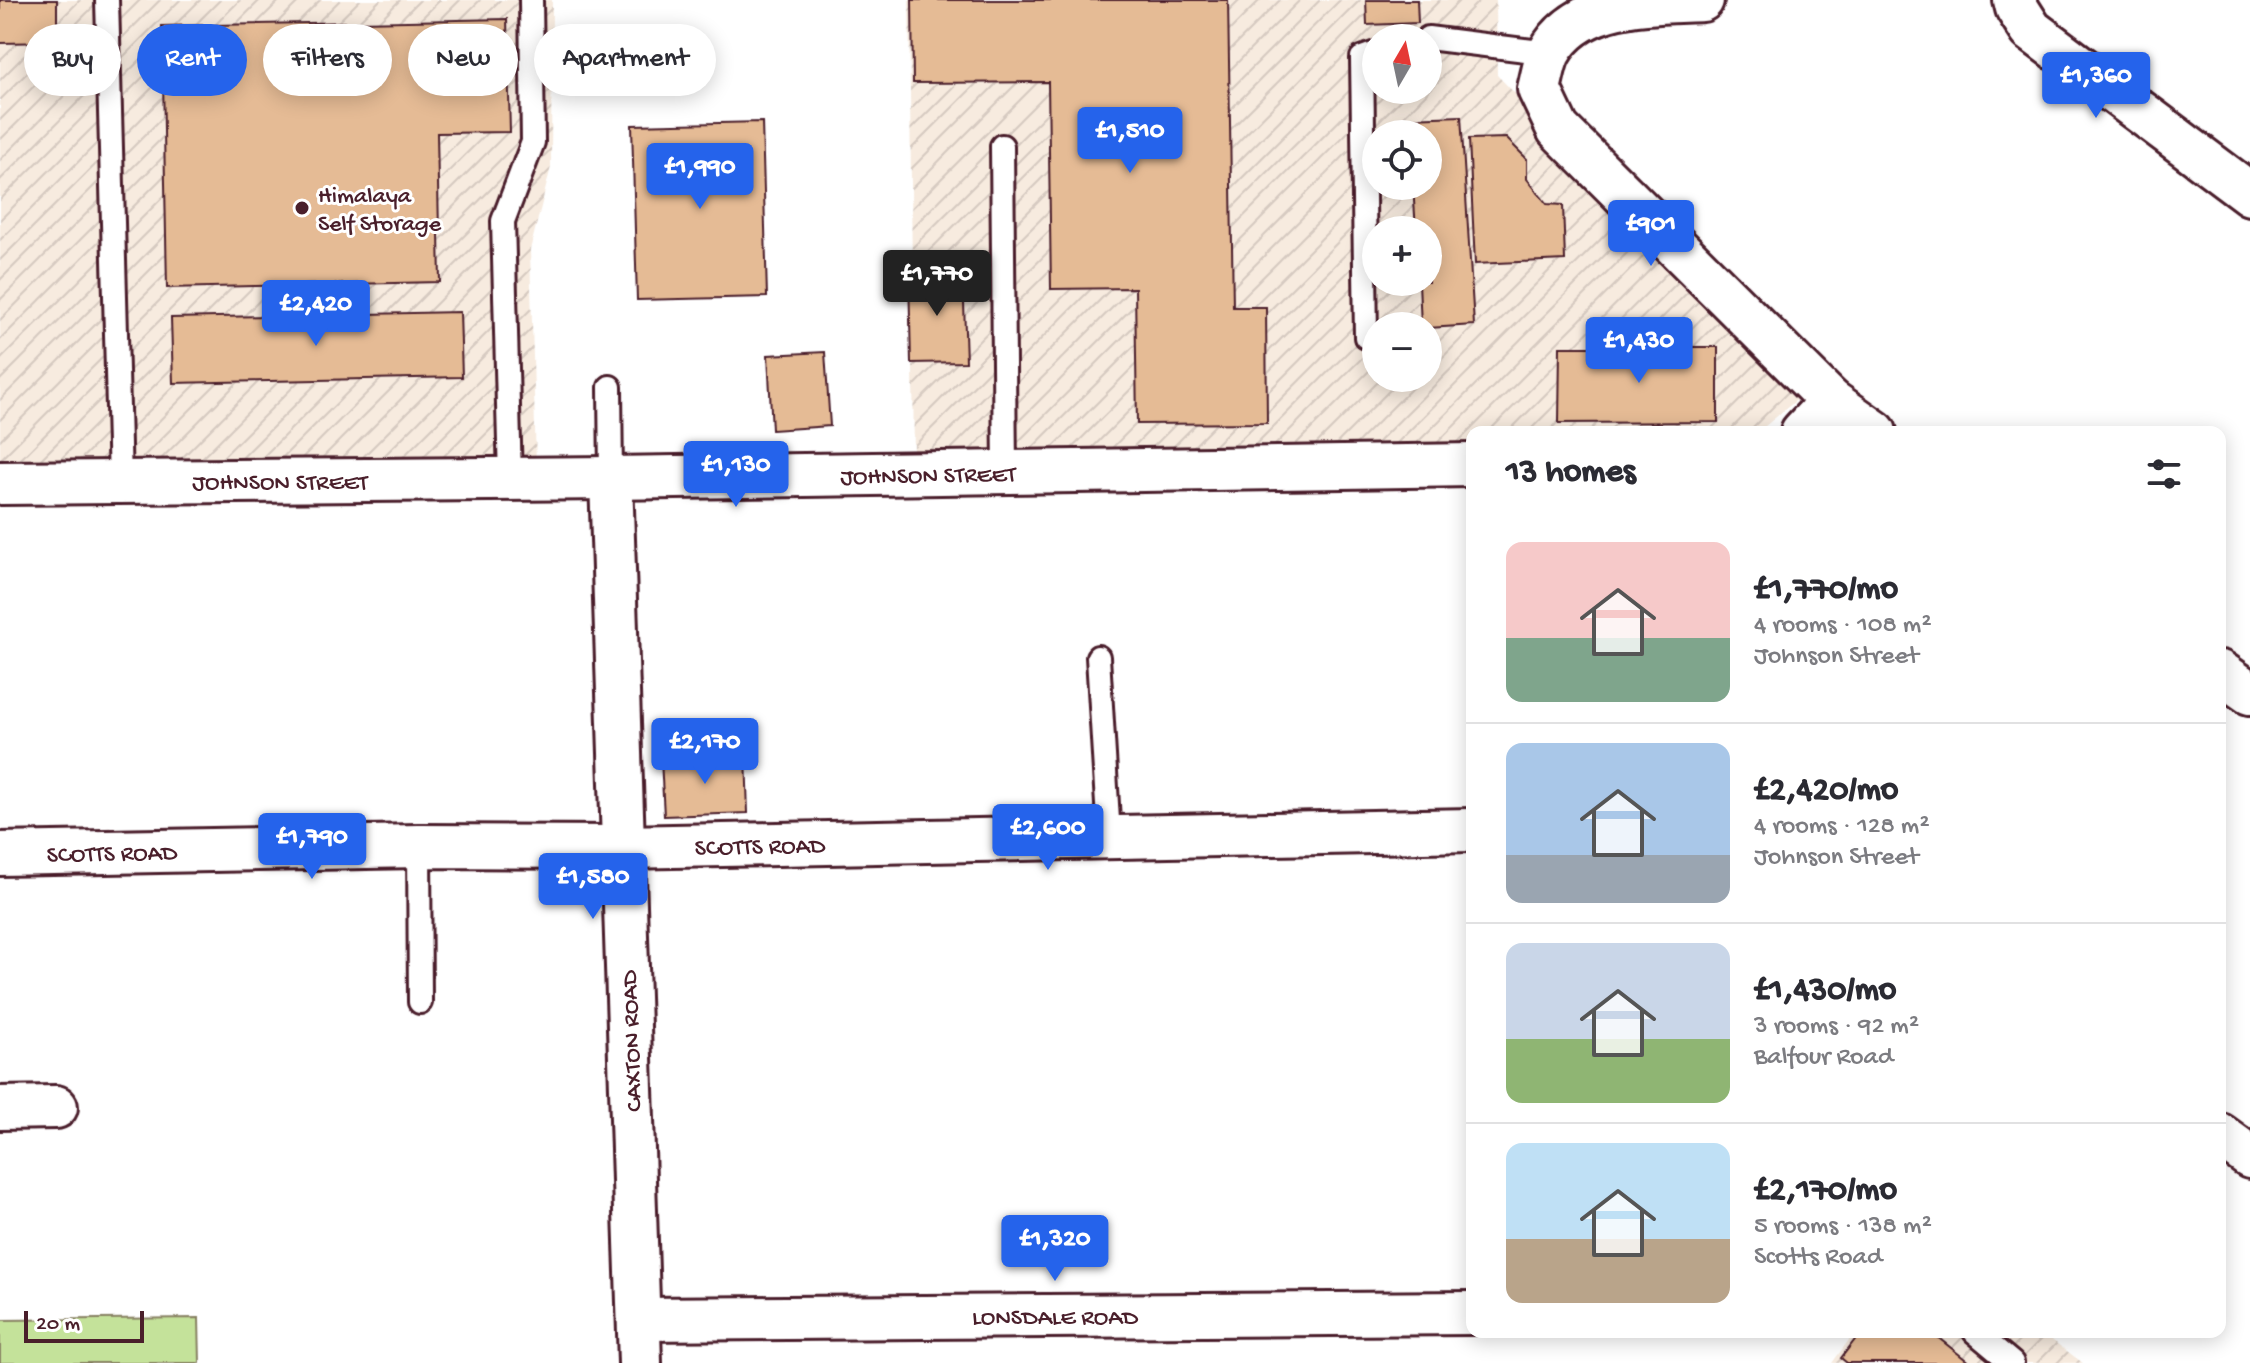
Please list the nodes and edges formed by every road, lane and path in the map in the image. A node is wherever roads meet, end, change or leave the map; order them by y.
1 (107, 0) edge
2 (531, 0) edge
3 (1702, 0) edge
4 (2015, 0) edge
5 (1442, 40) edge
6 (1549, 53) junction
7 (1363, 104) edge
8 (1002, 146) dead end
9 (2250, 194) edge
10 (1366, 312) edge
11 (610, 387) dead end
12 (1831, 401) junction
13 (1808, 426) edge
14 (1866, 426) edge
15 (1466, 465) edge
16 (1005, 472) junction
17 (611, 478) junction
18 (510, 479) junction
19 (120, 482) junction
20 (0, 483) edge
21 (1098, 657) dead end
22 (2226, 676) edge
23 (2250, 693) edge
24 (1466, 830) edge
25 (1109, 837) junction
26 (419, 846) junction
27 (623, 847) junction
28 (0, 854) edge
29 (420, 1002) dead end
30 (56, 1107) dead end
31 (0, 1108) edge
32 (2226, 1139) edge
33 (2250, 1157) edge
34 (1466, 1313) edge
35 (639, 1319) junction
36 (1982, 1338) edge
37 (640, 1363) edge
38 (2012, 1363) edge

1 - 19 lane
2 - 18 lane
3 - 6 street
4 - 9 street
5 - 6 lane
6 - 12 street
7 - 10 lane
8 - 16 lane
11 - 17 lane
12 - 13 street
12 - 14 street
15 - 16 street, JOHNSON STREET
16 - 17 street, JOHNSON STREET
17 - 18 street, JOHNSON STREET
17 - 27 street, CAXTON ROAD
18 - 19 street, JOHNSON STREET
19 - 20 street, JOHNSON STREET
21 - 25 lane
22 - 23 street
24 - 25 street, SCOTTS ROAD
25 - 27 street, SCOTTS ROAD
26 - 27 street, SCOTTS ROAD
26 - 28 street, SCOTTS ROAD
26 - 29 lane
27 - 35 street, CAXTON ROAD
30 - 31 street
32 - 33 street
34 - 35 street, LONSDALE ROAD
35 - 37 street, CAXTON ROAD
36 - 38 lane

